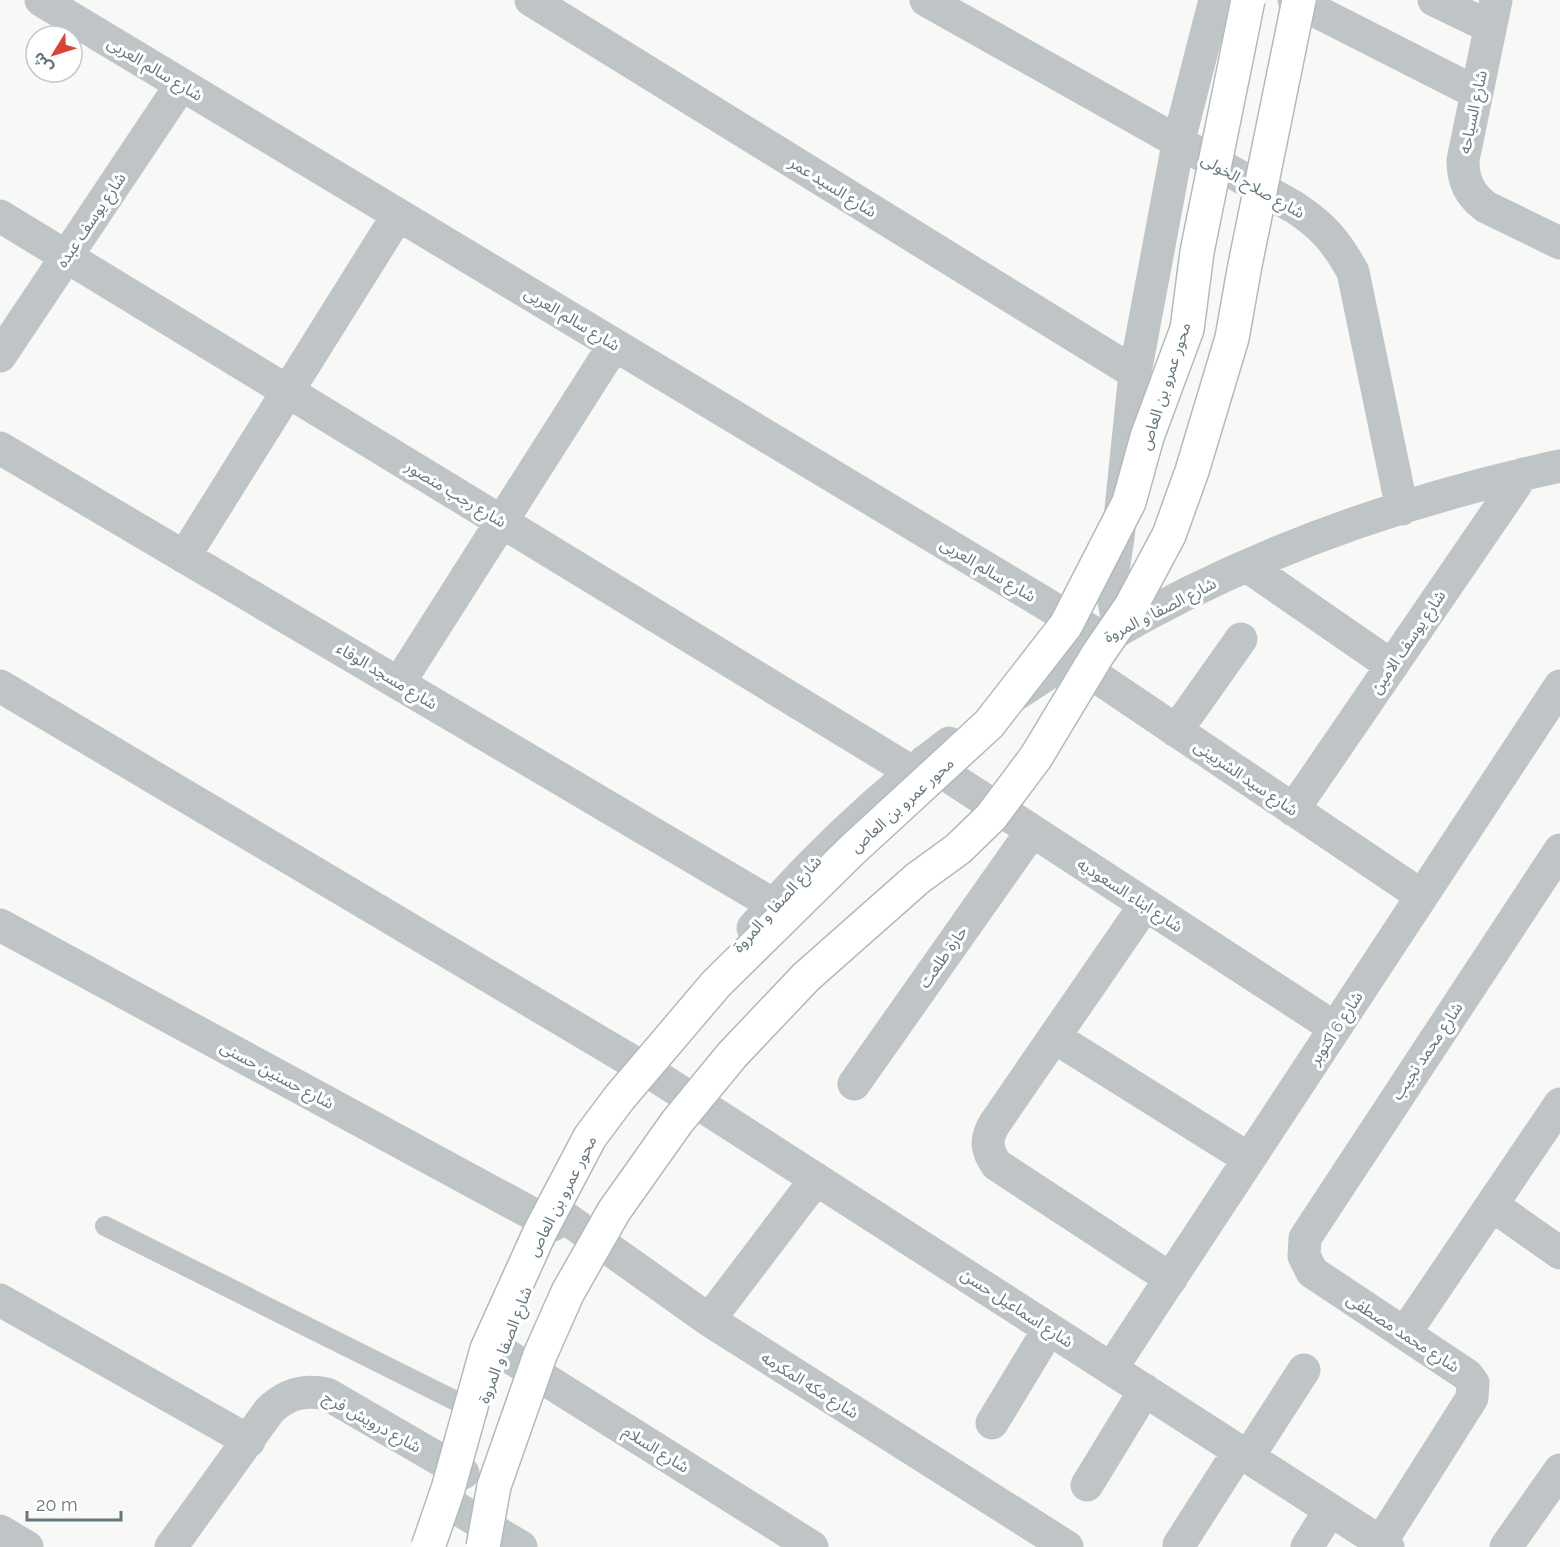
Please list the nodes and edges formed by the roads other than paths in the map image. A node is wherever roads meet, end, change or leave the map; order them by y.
1 (41, 0) edge
2 (531, 0) edge
3 (926, 0) edge
4 (1215, 0) edge
5 (1248, 0) edge
6 (1294, 0) edge
7 (1299, 0) edge
8 (1434, 0) edge
9 (1493, 14) edge
10 (181, 85) junction
11 (1477, 93) junction
12 (1178, 144) junction
13 (398, 215) junction
14 (0, 216) edge
15 (1560, 243) edge
16 (67, 256) junction
17 (614, 345) junction
18 (0, 356) edge
19 (1135, 373) junction
20 (288, 391) junction
21 (0, 448) edge
22 (1560, 466) edge
23 (1523, 474) junction
24 (1402, 509) junction
25 (502, 521) junction
26 (184, 557) junction
27 (1247, 566) junction
28 (1111, 634) junction
29 (1240, 639) dead end
30 (1070, 660) junction
31 (1392, 666) junction
32 (399, 684) junction
33 (0, 686) edge
34 (1560, 686) edge
35 (1176, 731) junction
36 (919, 767) junction
37 (1293, 810) junction
38 (1032, 831) junction
39 (1560, 850) edge
40 (1422, 896) junction
41 (774, 904) junction
42 (1145, 904) junction
43 (0, 925) edge
44 (1335, 1028) junction
45 (1054, 1036) junction
46 (645, 1069) junction
47 (854, 1084) dead end
48 (1560, 1104) edge
49 (1249, 1160) junction
50 (816, 1179) junction
51 (1492, 1205) junction
52 (557, 1219) junction
53 (105, 1226) dead end
54 (1560, 1253) edge
55 (1304, 1256) joint
56 (1170, 1279) junction
57 (0, 1300) edge
58 (709, 1320) junction
59 (1049, 1329) junction
60 (1405, 1333) junction
61 (500, 1351) junction
62 (1111, 1369) junction
63 (1304, 1370) dead end
64 (1145, 1390) junction
65 (480, 1412) junction
66 (992, 1424) dead end
67 (249, 1441) junction
68 (1244, 1454) junction
69 (1560, 1470) edge
70 (463, 1473) junction
71 (1087, 1485) dead end
72 (453, 1506) junction
73 (1330, 1510) junction
74 (0, 1532) edge
75 (1179, 1545) dead end
76 (1385, 1545) edge
77 (27, 1547) edge
78 (171, 1547) edge
79 (428, 1547) edge
80 (445, 1547) edge
81 (483, 1547) edge
82 (521, 1547) edge
83 (812, 1547) edge
84 (1066, 1547) edge
85 (1307, 1547) edge
86 (1506, 1547) edge

1 - 10 street, شارع سالم العربى
2 - 19 street, شارع السيد عمر
3 - 12 street, شارع صلاح الخولى
4 - 12 street
5 - 79 main road, محور عمرو بن العاص, bridge
6 - 11 street
7 - 81 main road, bridge
8 - 9 street
9 - 11 street, شارع السياحه
10 - 13 street, شارع سالم العربى
10 - 16 street, شارع يوسف عبده
11 - 15 street, شارع السياحه
12 - 19 street
12 - 24 street, شارع صلاح الخولى
13 - 17 street, شارع سالم العربى
13 - 20 street
14 - 16 street, شارع رجب منصور
16 - 18 street, شارع يوسف عبده
16 - 20 street, شارع رجب منصور
17 - 25 street
17 - 28 street, شارع سالم العربى
19 - 28 street
20 - 25 street, شارع رجب منصور
20 - 26 street
21 - 26 street, شارع مسجد الوفاء
22 - 23 street, شارع الصفا و المروة
23 - 24 street, شارع الصفا و المروة
23 - 31 street, شارع يوسف الامين
24 - 27 street, شارع الصفا و المروة
25 - 32 street
25 - 36 street, شارع رجب منصور
26 - 32 street, شارع مسجد الوفاء
27 - 28 street, شارع الصفا و المروة
27 - 31 street
28 - 30 street, شارع الصفا و المروة
29 - 35 street
30 - 35 street, شارع سيد الشربينى
30 - 36 street, شارع الصفا و المروة
31 - 37 street, شارع يوسف الامين
32 - 41 street, شارع مسجد الوفاء
33 - 46 street, شارع اسماعيل حسن
34 - 40 street, شارع 6 اكتوبر
35 - 37 street, شارع سيد الشربينى
36 - 38 street, شارع ابناء السعوديه
36 - 41 street, شارع الصفا و المروة
37 - 40 street, شارع سيد الشربينى
38 - 42 street, شارع ابناء السعوديه
38 - 47 street, حارة طلعت
39 - 55 street, شارع محمد نجيب
40 - 44 street, شارع 6 اكتوبر
41 - 46 street, شارع الصفا و المروة
42 - 44 street, شارع ابناء السعوديه
42 - 45 street
43 - 52 street, شارع حسنين حسنى
44 - 49 street, شارع 6 اكتوبر
45 - 49 street
45 - 56 street
46 - 50 street, شارع اسماعيل حسن
46 - 52 street, شارع الصفا و المروة
48 - 51 street
49 - 56 street, شارع 6 اكتوبر
50 - 58 street
50 - 59 street, شارع اسماعيل حسن
51 - 54 street
51 - 60 street
52 - 58 street, شارع مكه المكرمه
52 - 61 street, شارع الصفا و المروة
53 - 65 lane
55 - 60 street, شارع محمد مصطفى
56 - 62 street, شارع 6 اكتوبر
57 - 67 street
58 - 84 street, شارع مكه المكرمه
59 - 62 street, شارع اسماعيل حسن
59 - 66 street
60 - 76 street, شارع محمد مصطفى
61 - 65 street, شارع الصفا و المروة
61 - 83 street, شارع السلام
62 - 64 street, شارع اسماعيل حسن
63 - 68 street
64 - 68 street, شارع اسماعيل حسن
64 - 71 street
65 - 70 street, شارع الصفا و المروة
67 - 70 street, شارع درويش فرج
67 - 78 street, شارع درويش فرج
68 - 73 street, شارع اسماعيل حسن
68 - 75 street
69 - 86 street
70 - 72 street, شارع الصفا و المروة
72 - 80 street, شارع الصفا و المروة
72 - 82 street
73 - 76 street, شارع اسماعيل حسن
73 - 85 street
74 - 77 street

